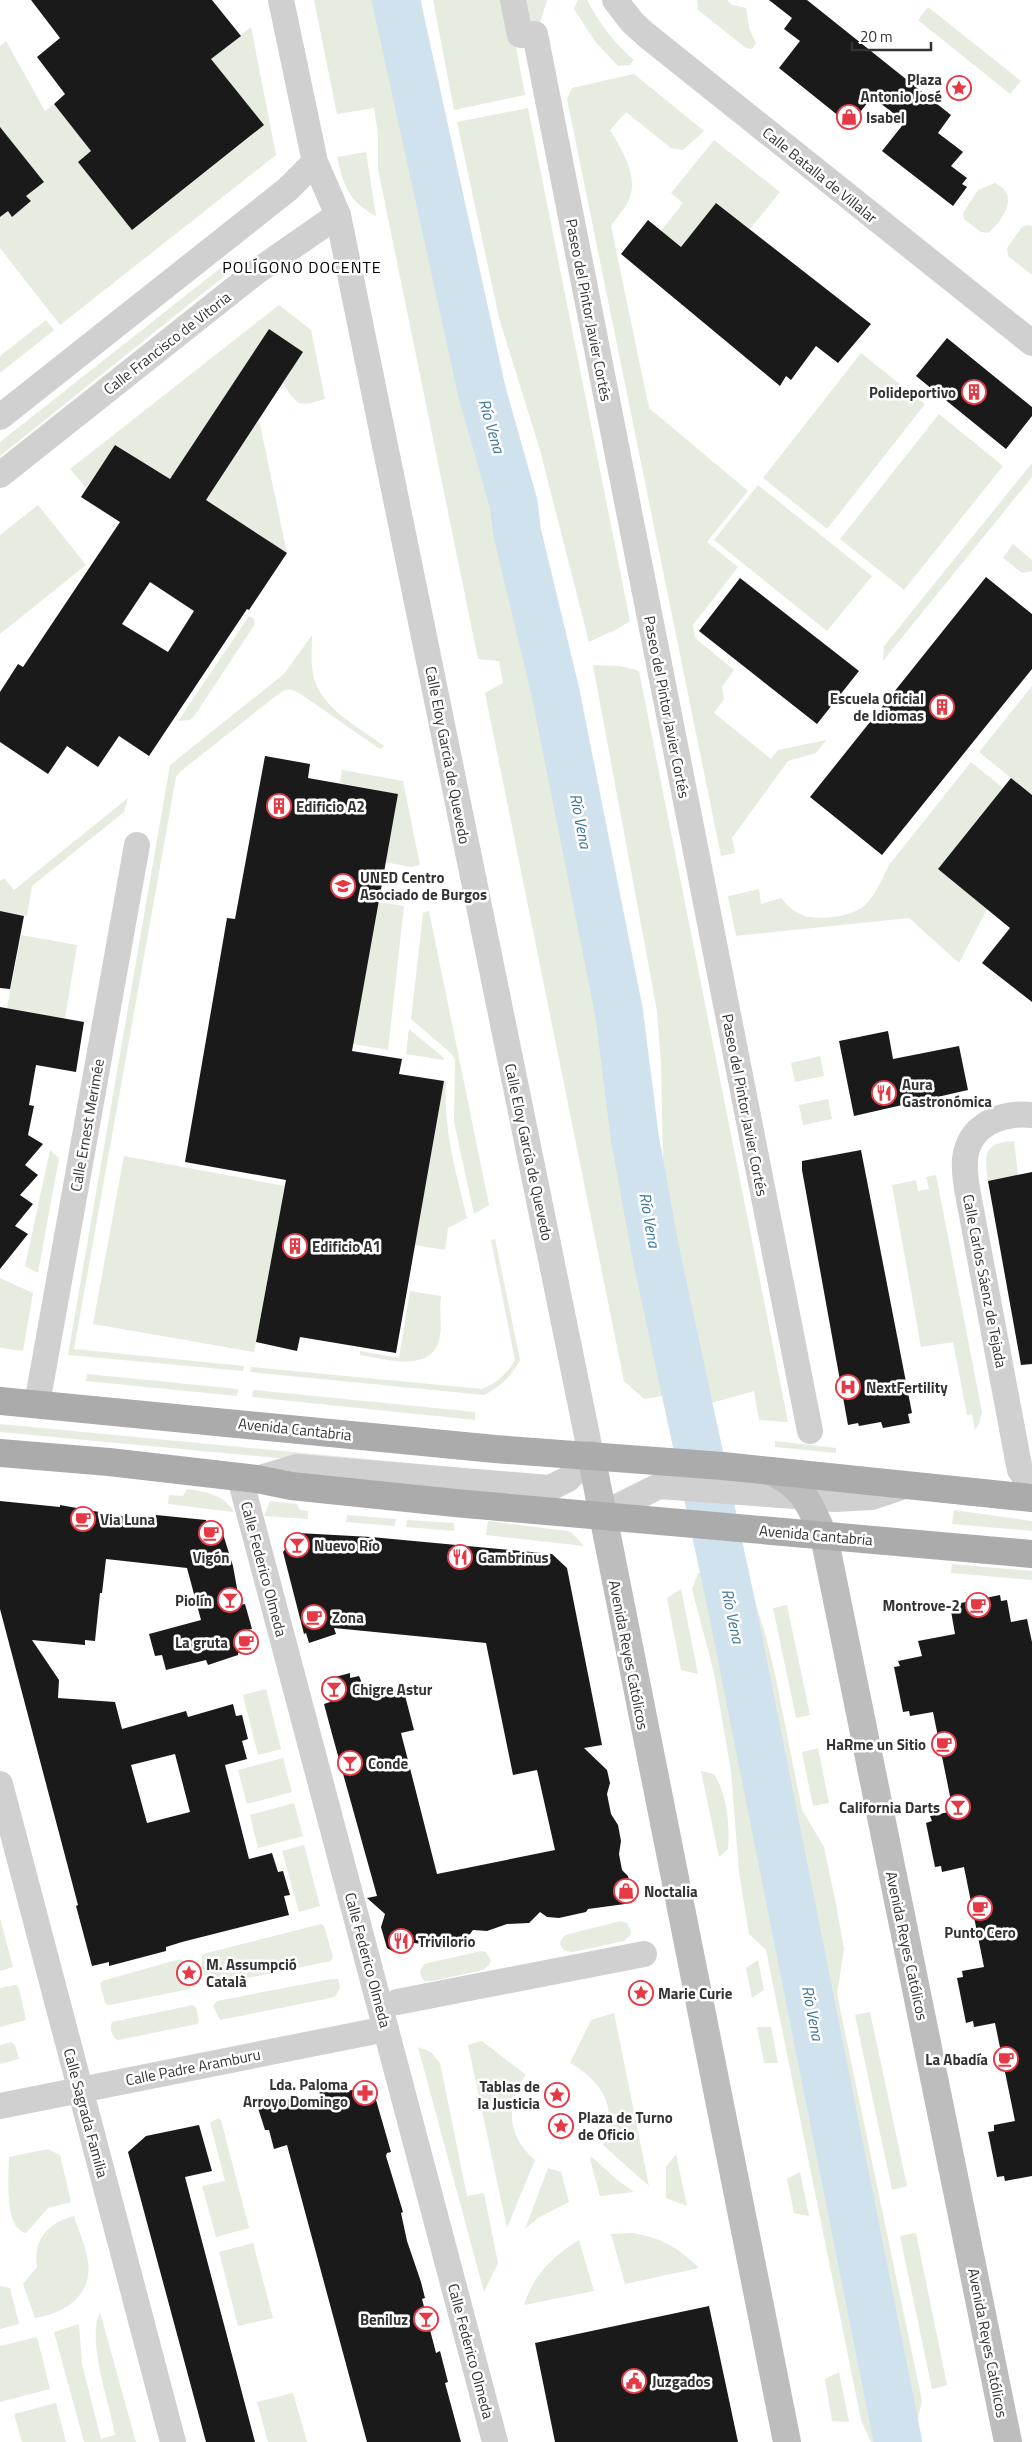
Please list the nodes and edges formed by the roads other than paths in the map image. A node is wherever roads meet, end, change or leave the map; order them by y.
1 (281, 0) edge
2 (513, 0) edge
3 (615, 0) edge
4 (636, 0) edge
5 (315, 162) junction
6 (338, 215) junction
7 (1032, 323) edge
8 (1032, 343) edge
9 (0, 417) edge
10 (0, 475) edge
11 (137, 845) dead end
12 (1032, 1115) edge
13 (0, 1401) edge
14 (37, 1404) junction
15 (810, 1432) dead end
16 (0, 1453) edge
17 (591, 1456) junction
18 (771, 1471) junction
19 (677, 1474) junction
20 (726, 1478) junction
21 (248, 1479) junction
22 (912, 1484) junction
23 (1032, 1487) edge
24 (806, 1496) junction
25 (1032, 1498) edge
26 (601, 1515) junction
27 (824, 1536) junction
28 (1032, 1554) edge
29 (0, 1784) edge
30 (644, 1954) dead end
31 (397, 2002) dead end
32 (386, 2029) junction
33 (80, 2090) junction
34 (0, 2106) edge
35 (173, 2442) edge
36 (495, 2442) edge
37 (787, 2442) edge
38 (1008, 2442) edge

1 - 5 street, Calle Eloy García de Quevedo
2 - 15 street, Paseo del Pintor Javier Cortés
3 - 8 street, Calle Batalla de Villalar
4 - 7 street, Calle Batalla de Villalar
5 - 6 street, Calle Eloy García de Quevedo
5 - 9 street
6 - 10 street, Calle Francisco de Vitoria
6 - 17 street, Calle Eloy García de Quevedo
11 - 14 street, Calle Ernest Merimée
12 - 23 street, Calle Carlos Sáenz de Tejada
13 - 14 main road, Avenida Cantabria
14 - 17 main road, Avenida Cantabria
16 - 21 main road, Avenida Cantabria
17 - 19 main road, Avenida Cantabria
17 - 21 street, Avenida Cantabria
17 - 26 street, Calle Eloy García de Quevedo
18 - 20 main road, Avenida Cantabria
18 - 22 main road, Avenida Cantabria
18 - 24 street, Avenida Reyes Católicos
19 - 20 main road, Avenida Cantabria
19 - 26 street, Avenida Cantabria
20 - 24 street, Avenida Cantabria
21 - 26 main road, Avenida Cantabria
21 - 32 street, Calle Federico Olmeda
22 - 24 street, Avenida Cantabria
22 - 25 main road, Avenida Cantabria
24 - 27 street, Avenida Reyes Católicos
26 - 27 main road, Avenida Cantabria
26 - 37 street, Avenida Reyes Católicos
27 - 28 main road, Avenida Cantabria
27 - 38 street, Avenida Reyes Católicos
29 - 33 street, Calle Sagrada Familia
30 - 31 street
32 - 33 street, Calle Padre Aramburu
32 - 36 street, Calle Federico Olmeda
33 - 34 street, Calle Padre Aramburu
33 - 35 street, Calle Sagrada Familia

